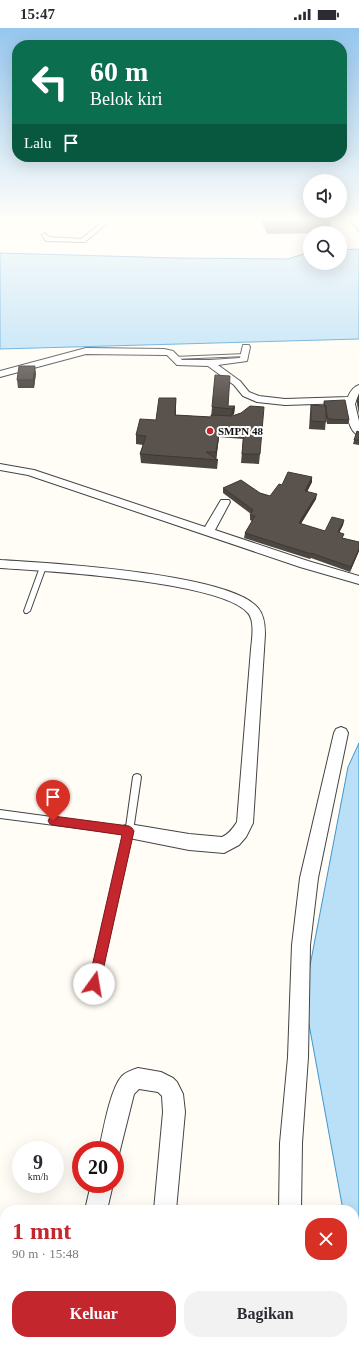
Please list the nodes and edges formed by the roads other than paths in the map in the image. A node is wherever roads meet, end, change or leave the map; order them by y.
1 (245, 351) joint
2 (174, 358) junction
3 (210, 363) junction
4 (0, 374) edge
5 (359, 388) edge
6 (350, 400) junction
7 (359, 432) edge
8 (0, 467) edge
9 (225, 502) dead end
10 (208, 532) junction
11 (0, 564) edge
12 (43, 567) junction
13 (359, 580) edge
14 (27, 611) dead end
15 (341, 733) dead end
16 (137, 777) dead end
17 (0, 814) edge
18 (129, 831) junction
19 (94, 984) dead end
20 (112, 1141) edge
21 (100, 1193) edge
22 (97, 1205) edge
23 (165, 1205) edge
24 (290, 1205) edge

1 - 2 lane
1 - 3 street
2 - 3 street
2 - 4 street
3 - 6 street
5 - 6 street
6 - 7 street
8 - 10 street
9 - 10 street
10 - 13 street
11 - 12 street
12 - 14 lane
12 - 18 street
15 - 24 street
16 - 18 lane
17 - 18 lane
18 - 19 lane
20 - 23 street
21 - 22 street

